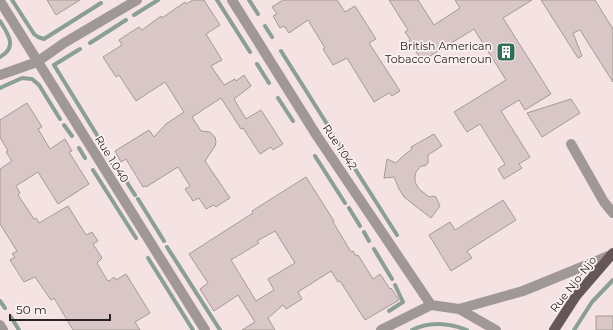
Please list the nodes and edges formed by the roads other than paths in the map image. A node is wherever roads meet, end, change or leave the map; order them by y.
1 (137, 0) edge
2 (232, 0) edge
3 (0, 1) edge
4 (37, 62) junction
5 (0, 75) edge
6 (571, 144) dead end
7 (613, 213) edge
8 (612, 254) edge
9 (431, 305) junction
10 (459, 310) junction
11 (0, 325) edge
12 (4, 330) edge
13 (205, 330) edge
14 (381, 330) edge
15 (496, 330) edge
16 (554, 330) edge

1 - 4 street
2 - 9 street, Rue 1.042
3 - 4 street, Rue 1.040
4 - 5 street
4 - 13 street, Rue 1.040
6 - 7 street
8 - 10 street
8 - 16 main road, Rue Njo-Njo
9 - 10 street
9 - 14 street
10 - 15 street
11 - 12 street

